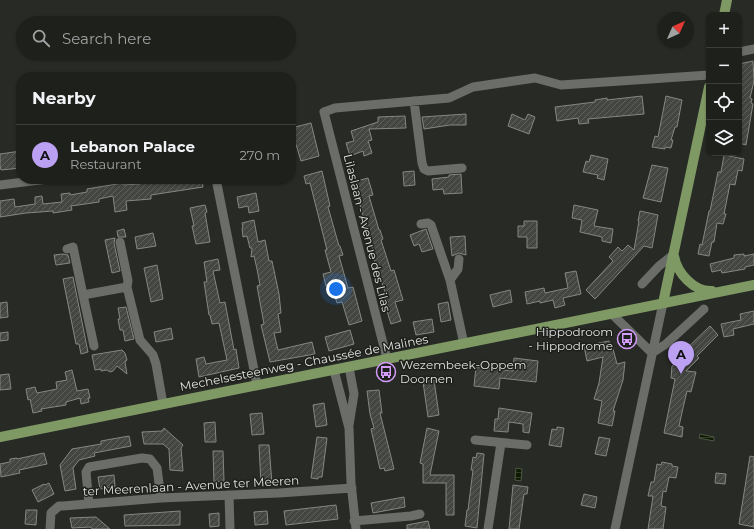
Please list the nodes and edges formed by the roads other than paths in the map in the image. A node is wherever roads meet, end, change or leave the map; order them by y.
1 (727, 0) edge
2 (725, 12) edge
3 (754, 49) edge
4 (742, 51) edge
5 (706, 75) edge
6 (414, 101) junction
7 (706, 101) edge
8 (462, 168) dead end
9 (16, 183) edge
10 (217, 184) edge
11 (0, 185) edge
12 (421, 224) dead end
13 (120, 242) dead end
14 (67, 249) dead end
15 (673, 255) junction
16 (460, 259) dead end
17 (450, 280) junction
18 (642, 284) dead end
19 (754, 284) edge
20 (127, 287) junction
21 (724, 290) junction
22 (83, 295) junction
23 (663, 303) junction
24 (704, 309) dead end
25 (612, 314) junction
26 (464, 344) junction
27 (94, 346) dead end
28 (652, 353) junction
29 (387, 359) junction
30 (349, 367) junction
31 (334, 370) junction
32 (257, 385) junction
33 (163, 404) junction
34 (349, 428) junction
35 (0, 437) edge
36 (475, 440) dead end
37 (501, 443) junction
38 (527, 445) dead end
39 (352, 488) junction
40 (229, 495) junction
41 (161, 498) junction
42 (89, 504) junction
43 (420, 514) dead end
44 (355, 525) edge
45 (50, 529) edge
46 (230, 529) edge
47 (488, 529) edge
48 (615, 529) edge

1 - 2 main road
3 - 4 street
5 - 6 street
6 - 8 street
6 - 29 street, Lilaslaan - Avenue des Lilas
7 - 15 main road
9 - 11 street
10 - 32 street
12 - 17 street
13 - 20 street
14 - 22 street
15 - 18 street
15 - 21 main road
15 - 23 main road
16 - 17 street
17 - 26 street
19 - 21 main road
20 - 22 street
20 - 33 street
21 - 23 main road, Mechelsesteenweg - Chaussée de Malines
22 - 27 street
23 - 25 main road, Mechelsesteenweg - Chaussée de Malines
23 - 28 street
24 - 28 street
25 - 26 main road, Mechelsesteenweg - Chaussée de Malines
25 - 28 street
26 - 29 main road, Mechelsesteenweg - Chaussée de Malines
28 - 48 street
29 - 30 main road, Mechelsesteenweg - Chaussée de Malines
30 - 31 main road, Mechelsesteenweg - Chaussée de Malines
30 - 34 street
31 - 32 main road, Mechelsesteenweg - Chaussée de Malines
31 - 34 street
32 - 33 main road, Mechelsesteenweg - Chaussée de Malines
33 - 35 main road, Mechelsesteenweg - Chaussée de Malines
34 - 39 street
36 - 37 street
37 - 38 street
37 - 47 street
39 - 40 street, ter Meerenlaan - Avenue ter Meeren
39 - 44 street
40 - 41 street, ter Meerenlaan - Avenue ter Meeren
40 - 46 street
41 - 42 street, ter Meerenlaan - Avenue ter Meeren
41 - 42 street
42 - 45 street, ter Meerenlaan - Avenue ter Meeren
43 - 44 street

